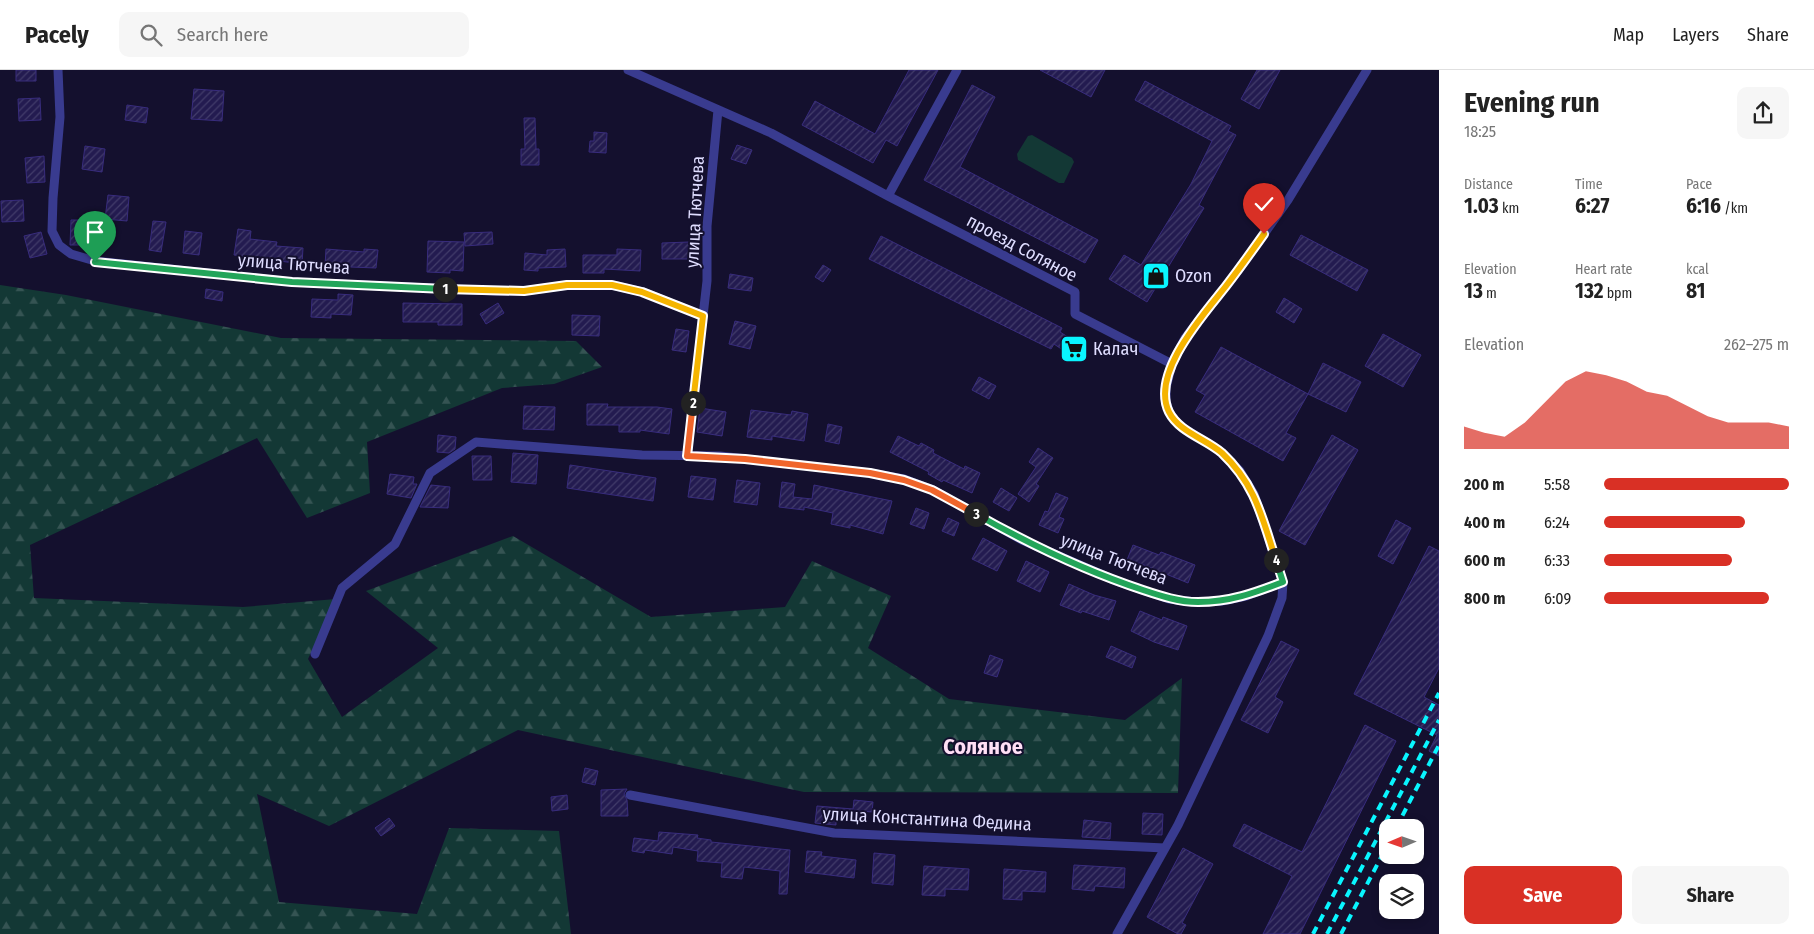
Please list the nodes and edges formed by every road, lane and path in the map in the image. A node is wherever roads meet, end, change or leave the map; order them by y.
1 (58, 70) edge
2 (628, 70) edge
3 (957, 70) edge
4 (1367, 70) edge
5 (718, 110) junction
6 (888, 196) junction
7 (703, 316) junction
8 (1172, 364) junction
9 (687, 456) junction
10 (1283, 582) junction
11 (315, 654) dead end
12 (630, 795) dead end
13 (1165, 848) junction
14 (1117, 934) edge

1 - 7 street, улица Тютчева
2 - 5 street, проезд Соляное
3 - 6 street
4 - 8 street
5 - 6 street, проезд Соляное
5 - 7 street, улица Тютчева
6 - 8 street, проезд Соляное
7 - 9 street, улица Тютчева
8 - 10 street
9 - 10 street, улица Тютчева
9 - 11 street, улица Тютчева
10 - 13 street
12 - 13 street, улица Константина Федина
13 - 14 street

